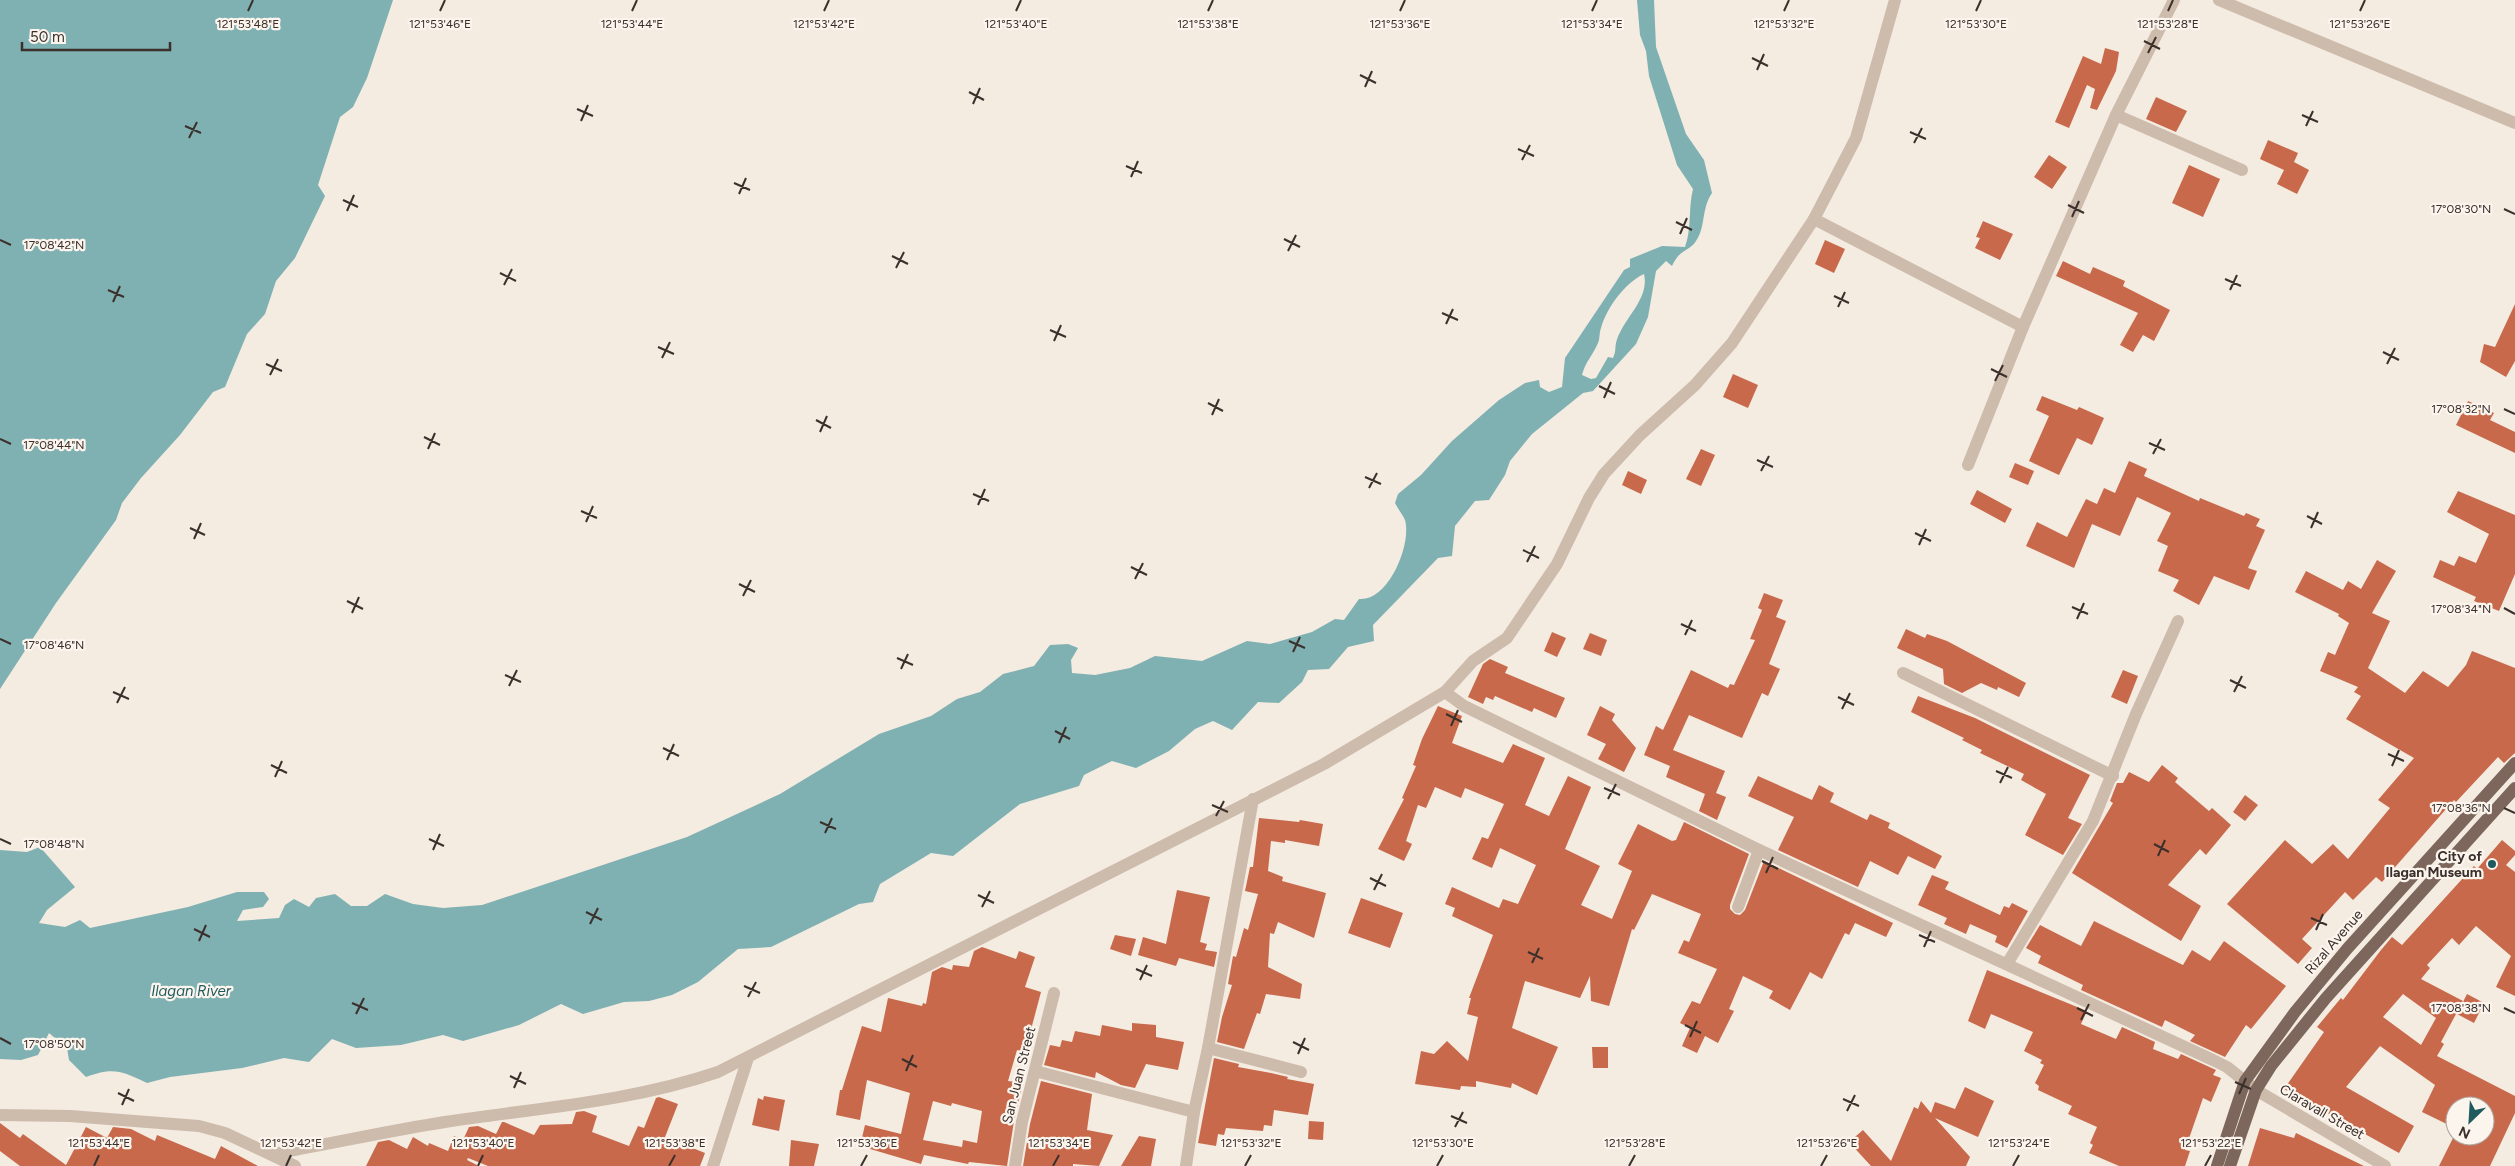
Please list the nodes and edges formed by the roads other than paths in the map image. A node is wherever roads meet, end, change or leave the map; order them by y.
1 (1895, 0) edge
2 (2174, 0) edge
3 (2219, 0) edge
4 (2116, 115) junction
5 (2515, 122) edge
6 (2242, 170) dead end
7 (1814, 219) junction
8 (2024, 327) junction
9 (1968, 465) dead end
10 (2178, 621) dead end
11 (1903, 673) dead end
12 (1444, 692) junction
13 (2515, 763) edge
14 (2113, 776) junction
15 (2515, 788) edge
16 (1253, 799) junction
17 (1759, 850) junction
18 (1738, 907) dead end
19 (2007, 964) junction
20 (1054, 992) dead end
21 (1208, 1048) junction
22 (748, 1058) junction
23 (1035, 1071) junction
24 (1301, 1072) dead end
25 (2245, 1081) junction
26 (2256, 1090) junction
27 (1194, 1112) junction
28 (0, 1115) edge
29 (273, 1154) junction
30 (295, 1166) edge
31 (712, 1166) edge
32 (1015, 1166) edge
33 (1186, 1166) edge
34 (2217, 1166) edge
35 (2230, 1166) edge
36 (2385, 1166) edge

1 - 7 street
2 - 4 street
3 - 5 street
4 - 6 street
4 - 8 street
7 - 8 street
7 - 12 street
8 - 9 street
10 - 14 street
11 - 14 street
12 - 16 street
12 - 17 street, Claravall Street
13 - 25 main road, Rizal Avenue
14 - 19 street
15 - 26 main road
16 - 21 street
16 - 22 street
17 - 18 street
17 - 19 street, Claravall Street
19 - 25 street, Claravall Street
20 - 23 street, San Juan Street
21 - 24 street
21 - 27 street
22 - 29 street
22 - 31 street
23 - 27 street
23 - 32 street, San Juan Street
25 - 26 street, Claravall Street
25 - 34 main road, Rizal Avenue
26 - 35 main road
26 - 36 street, Claravall Street
27 - 33 street
28 - 29 street
29 - 30 street

